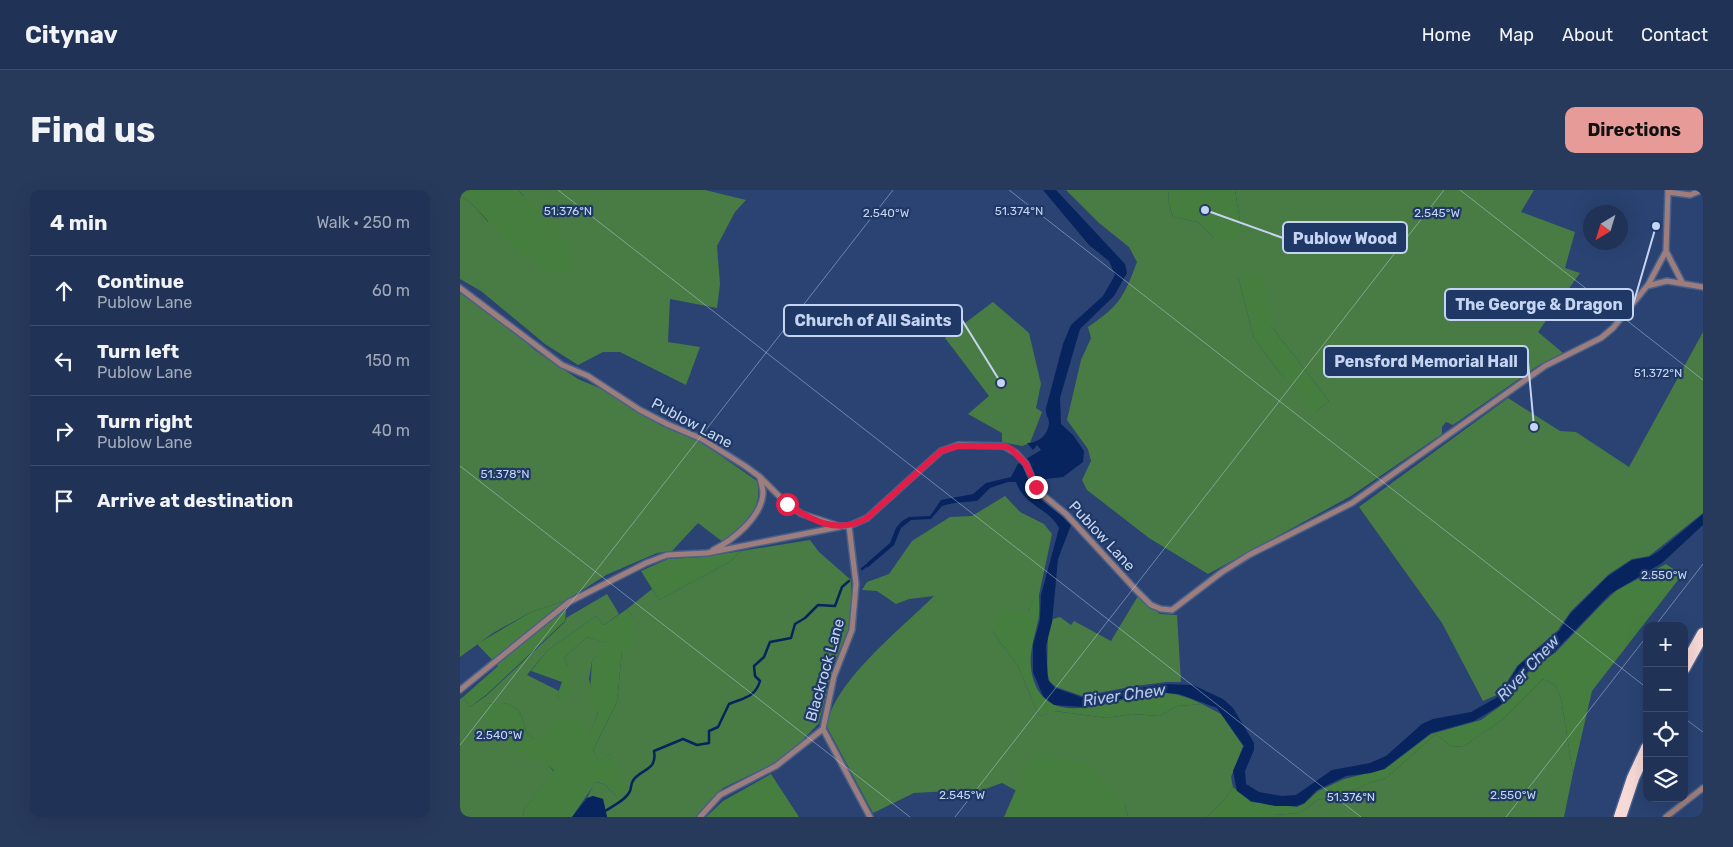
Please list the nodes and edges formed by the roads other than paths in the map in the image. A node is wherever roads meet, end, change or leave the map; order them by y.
1 (1702, 190) edge
2 (1668, 191) edge
3 (1666, 251) junction
4 (1682, 282) junction
5 (1648, 286) junction
6 (1703, 287) edge
7 (460, 288) edge
8 (760, 478) junction
9 (839, 526) junction
10 (849, 526) junction
11 (707, 553) junction
12 (1703, 634) edge
13 (1685, 667) edge
14 (460, 690) edge
15 (823, 729) junction
16 (1643, 757) edge
17 (1703, 788) edge
18 (700, 817) edge
19 (870, 817) edge
20 (1620, 817) edge
21 (1666, 817) edge

1 - 2 street
2 - 3 street
3 - 4 street
3 - 5 street, Publow Lane
4 - 5 street
4 - 6 street
5 - 10 street, Publow Lane
7 - 8 street, Publow Lane
8 - 9 street, Publow Lane
8 - 11 street
9 - 10 street, Publow Lane
9 - 11 street
10 - 15 street, Blackrock Lane
11 - 14 street
12 - 13 highway
15 - 18 street, Blackrock Lane
15 - 19 street
16 - 20 highway
17 - 21 street

